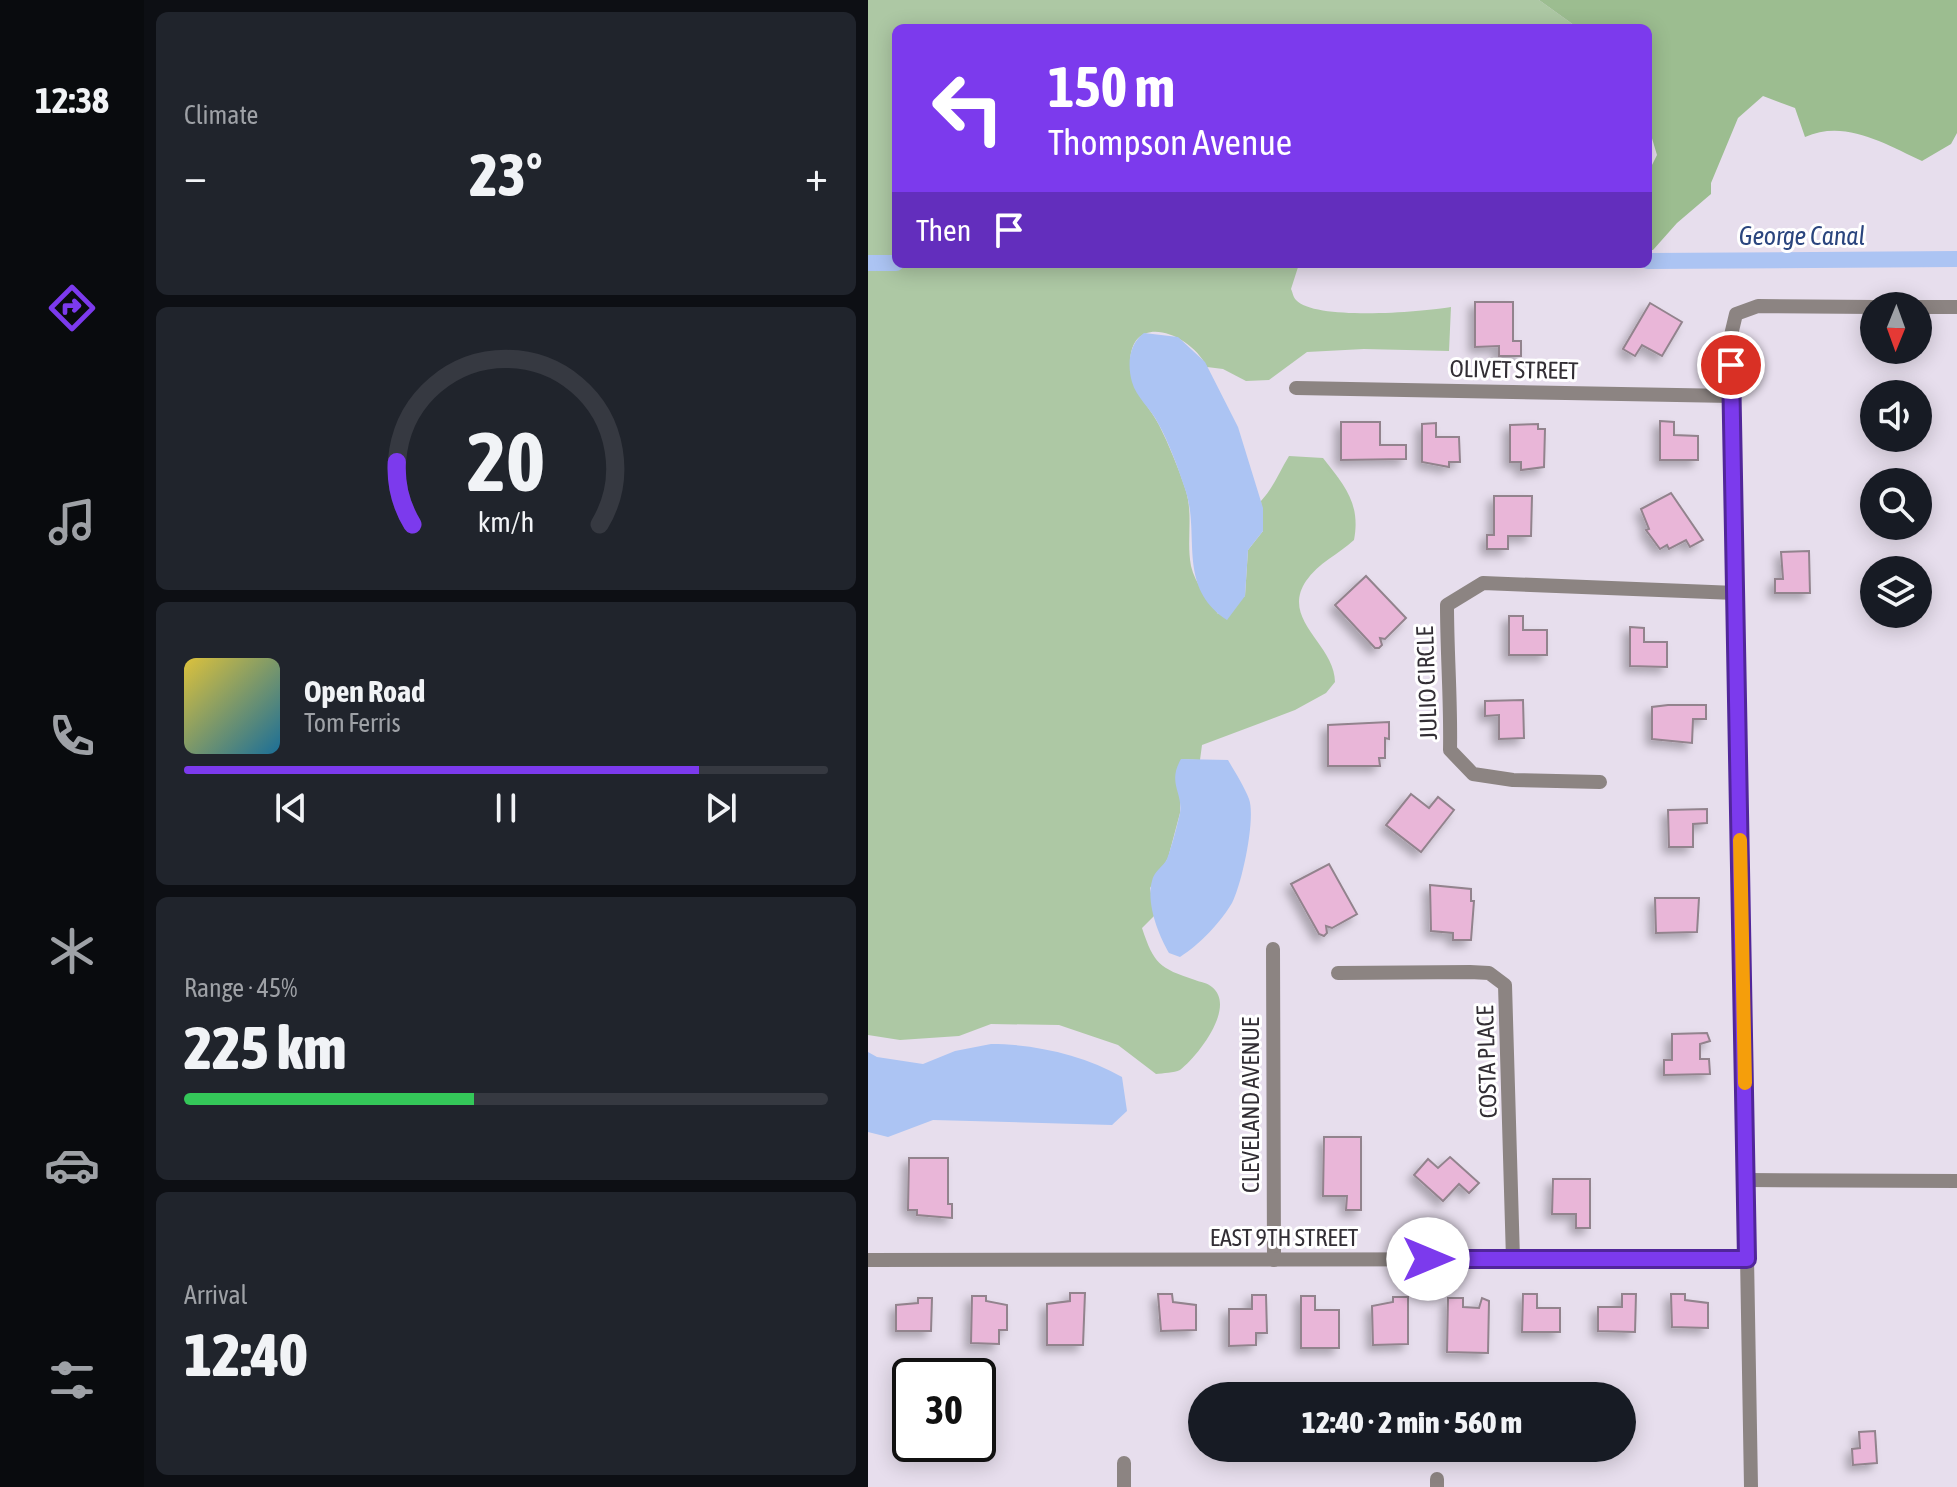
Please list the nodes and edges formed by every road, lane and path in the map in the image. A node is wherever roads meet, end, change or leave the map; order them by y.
1 (1860, 307) edge
2 (1932, 307) edge
3 (1957, 307) edge
4 (1296, 388) dead end
5 (1732, 396) junction
6 (1736, 593) junction
7 (1600, 782) dead end
8 (1273, 949) dead end
9 (1338, 973) dead end
10 (1747, 1180) junction
11 (1957, 1181) edge
12 (1513, 1259) junction
13 (1747, 1259) junction
14 (868, 1260) edge
15 (1274, 1260) junction
16 (1124, 1463) dead end
17 (1124, 1487) edge
18 (1751, 1487) edge

1 - 5 street
2 - 3 street
4 - 5 street, OLIVET STREET
5 - 6 street
6 - 7 street, JULIO CIRCLE
6 - 10 street
8 - 15 street, CLEVELAND AVENUE
9 - 12 street, COSTA PLACE
10 - 11 street
10 - 13 street
12 - 13 street, EAST 9TH STREET
12 - 15 street, EAST 9TH STREET
13 - 18 street
14 - 15 street, EAST 9TH STREET
16 - 17 street

